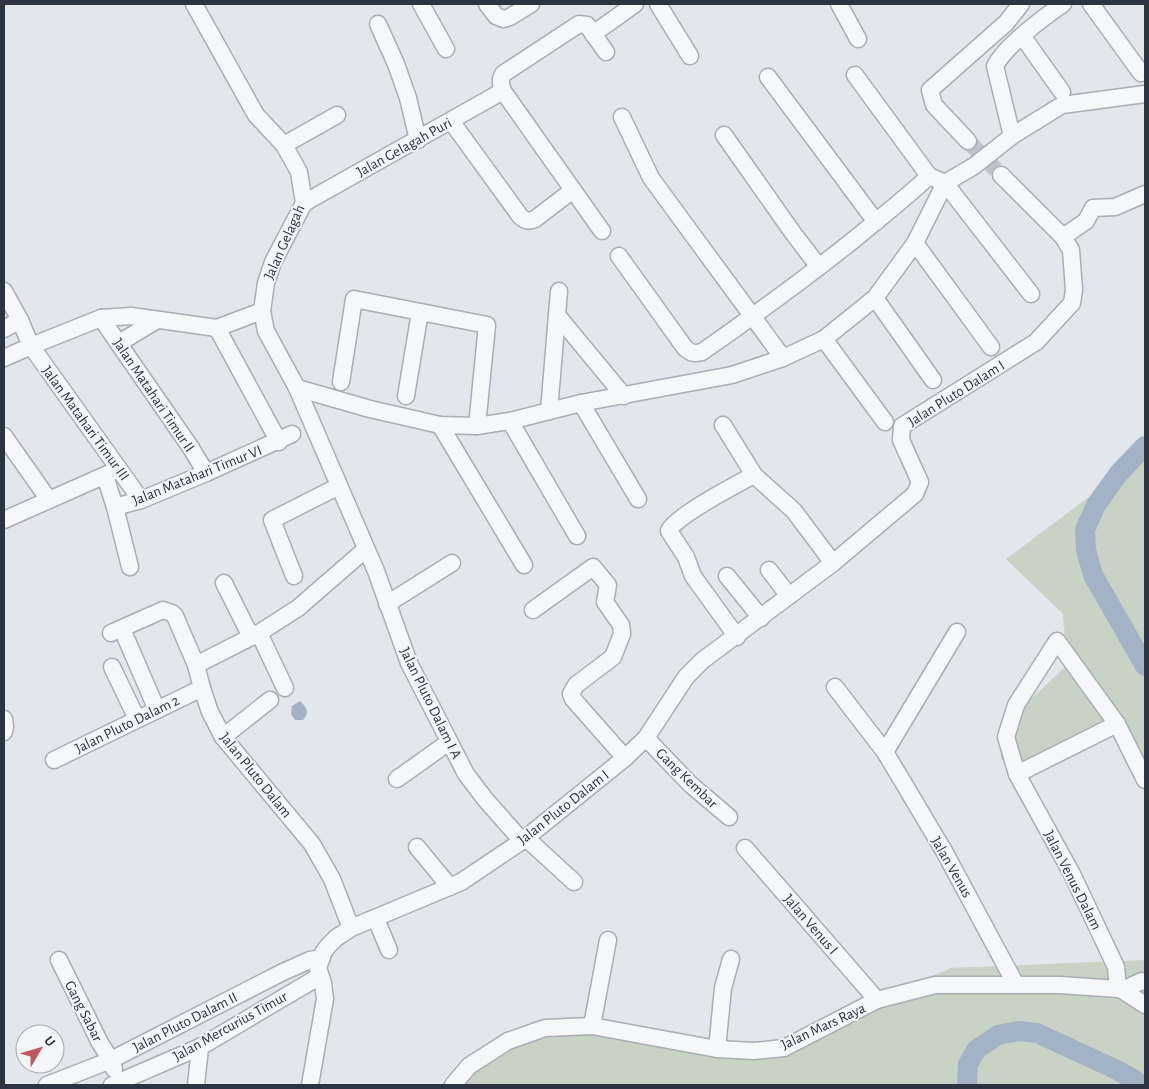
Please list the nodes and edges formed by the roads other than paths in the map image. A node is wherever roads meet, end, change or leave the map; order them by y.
1 (194, 4) edge
2 (421, 4) edge
3 (487, 4) edge
4 (531, 4) edge
5 (634, 4) edge
6 (658, 4) edge
7 (838, 4) edge
8 (1021, 4) edge
9 (1063, 4) edge
10 (1091, 4) edge
11 (378, 24) dead end
12 (593, 34) junction
13 (1023, 37) junction
14 (858, 39) dead end
15 (446, 49) dead end
16 (606, 52) dead end
17 (690, 56) dead end
18 (1141, 73) dead end
19 (855, 75) dead end
20 (768, 77) dead end
21 (503, 91) junction
22 (1062, 92) dead end
23 (1145, 94) edge
24 (337, 116) dead end
25 (622, 117) dead end
26 (451, 121) junction
27 (724, 135) dead end
28 (1012, 136) junction
29 (418, 140) junction
30 (968, 141) tunnel mouth
31 (284, 146) junction
32 (1001, 175) tunnel mouth
33 (929, 176) junction
34 (945, 183) junction
35 (573, 190) junction
36 (1145, 194) edge
37 (304, 203) junction
38 (876, 222) junction
39 (602, 231) dead end
40 (1063, 238) junction
41 (915, 243) junction
42 (619, 256) dead end
43 (819, 267) junction
44 (4, 291) edge
45 (559, 292) dead end
46 (1031, 294) dead end
47 (875, 298) junction
48 (262, 311) junction
49 (420, 312) junction
50 (557, 315) junction
51 (101, 318) junction
52 (20, 320) junction
53 (157, 320) junction
54 (755, 320) junction
55 (217, 328) junction
56 (4, 329) edge
57 (824, 339) junction
58 (119, 343) junction
59 (31, 346) junction
60 (990, 348) dead end
61 (780, 354) junction
62 (4, 358) edge
63 (933, 380) dead end
64 (341, 382) dead end
65 (297, 388) junction
66 (406, 396) dead end
67 (624, 396) junction
68 (581, 404) junction
69 (549, 411) junction
70 (510, 421) junction
71 (885, 422) dead end
72 (440, 425) junction
73 (723, 425) dead end
74 (477, 426) junction
75 (4, 436) edge
76 (112, 472) junction
77 (206, 473) junction
78 (754, 475) junction
79 (339, 486) junction
80 (638, 498) dead end
81 (50, 500) junction
82 (141, 500) junction
83 (116, 507) junction
84 (4, 520) edge
85 (577, 536) dead end
86 (366, 549) junction
87 (452, 563) dead end
88 (833, 564) junction
89 (524, 565) dead end
90 (130, 567) dead end
91 (769, 570) dead end
92 (294, 576) dead end
93 (727, 576) dead end
94 (224, 583) dead end
95 (789, 596) junction
96 (387, 604) junction
97 (533, 610) dead end
98 (761, 618) junction
99 (957, 632) dead end
100 (255, 635) junction
101 (737, 636) junction
102 (196, 664) junction
103 (112, 667) dead end
104 (835, 687) dead end
105 (202, 688) junction
106 (285, 688) dead end
107 (270, 700) dead end
108 (157, 710) junction
109 (4, 718) edge
110 (137, 719) junction
111 (1117, 724) junction
112 (4, 732) edge
113 (223, 737) junction
114 (646, 738) junction
115 (449, 742) junction
116 (884, 752) junction
117 (625, 758) junction
118 (54, 760) dead end
119 (1017, 774) junction
120 (398, 779) dead end
121 (1145, 780) edge
122 (729, 817) dead end
123 (524, 839) junction
124 (418, 848) dead end
125 (745, 848) dead end
126 (574, 882) dead end
127 (450, 887) junction
128 (376, 919) junction
129 (351, 928) junction
130 (608, 940) dead end
131 (389, 950) dead end
132 (322, 958) junction
133 (731, 959) dead end
134 (58, 960) dead end
135 (320, 976) junction
136 (1145, 982) edge
137 (1016, 985) junction
138 (1120, 989) junction
139 (877, 1000) junction
140 (1145, 1005) edge
141 (592, 1026) junction
142 (200, 1047) junction
143 (717, 1049) junction
144 (111, 1060) junction
145 (114, 1084) edge
146 (47, 1085) edge
147 (196, 1085) edge
148 (310, 1085) edge
149 (453, 1085) edge

1 - 31 street, Jalan Gelagah
2 - 15 street
3 - 4 street
5 - 12 street
6 - 17 street
7 - 14 street
8 - 30 street
9 - 13 street
10 - 18 street
11 - 29 street
12 - 16 street
12 - 21 street
13 - 22 street
13 - 28 street
19 - 33 street
20 - 38 street
21 - 26 street, Jalan Gelagah Puri
21 - 35 street
23 - 28 street
24 - 31 street
25 - 54 street
26 - 29 street, Jalan Gelagah Puri
26 - 35 street
27 - 43 street
28 - 34 street
29 - 37 street, Jalan Gelagah Puri
31 - 37 street, Jalan Gelagah
32 - 40 street, Jalan Pluto Dalam I
33 - 34 street
33 - 38 street
34 - 41 street
34 - 46 street
35 - 39 street
36 - 40 street
37 - 48 street, Jalan Gelagah
38 - 43 street
40 - 88 street, Jalan Pluto Dalam I
41 - 47 street
41 - 60 street
42 - 54 street
43 - 54 street
44 - 52 street, Jalan Matahari Timur III
45 - 50 street
47 - 57 street
47 - 63 street
48 - 55 street
48 - 65 street, Jalan Gelagah
49 - 64 street
49 - 66 street
49 - 74 street
50 - 67 street
50 - 69 street
51 - 53 street
51 - 58 street, Jalan Matahari Timur II
51 - 59 street
52 - 56 street
52 - 59 street, Jalan Matahari Timur III
53 - 55 street
53 - 58 street
54 - 61 street
55 - 77 street, Jalan Matahari Timur VI
57 - 61 street
57 - 71 street
58 - 77 street, Jalan Matahari Timur II
59 - 62 street
59 - 76 street, Jalan Matahari Timur III
61 - 67 street
65 - 72 street
65 - 79 street, Jalan Gelagah
67 - 68 street
68 - 69 street
68 - 80 street
69 - 70 street
70 - 74 street
70 - 85 street
72 - 74 street
72 - 89 street
73 - 78 street
75 - 81 street
76 - 81 street
76 - 82 street, Jalan Matahari Timur III
76 - 83 street
77 - 82 street, Jalan Matahari Timur VI
78 - 88 street
78 - 101 street
79 - 86 street, Jalan Gelagah
79 - 92 street
81 - 84 street
82 - 83 street, Jalan Matahari Timur VI
83 - 90 street
86 - 96 street, Jalan Pluto Dalam I A
86 - 100 street
87 - 96 street
88 - 95 street, Jalan Pluto Dalam I
91 - 95 street
93 - 98 street
94 - 100 street
95 - 98 street, Jalan Pluto Dalam I
96 - 115 street, Jalan Pluto Dalam I A
97 - 117 street
98 - 101 street, Jalan Pluto Dalam I
99 - 116 street
100 - 102 street
100 - 106 street
101 - 114 street, Jalan Pluto Dalam I
102 - 105 street, Jalan Pluto Dalam
102 - 108 street, Jalan Pluto Dalam
103 - 110 street
104 - 116 street, Jalan Venus
105 - 108 street, Jalan Pluto Dalam 2
105 - 113 street, Jalan Pluto Dalam
107 - 113 street
108 - 110 street, Jalan Pluto Dalam 2
109 - 112 street
110 - 118 street, Jalan Pluto Dalam 2
111 - 119 street
111 - 119 street, Jalan Venus Dalam
111 - 121 street
113 - 129 street, Jalan Pluto Dalam
114 - 117 street, Jalan Pluto Dalam I
114 - 122 street, Gang Kembar
115 - 120 street
115 - 123 street, Jalan Pluto Dalam I A
116 - 137 street, Jalan Venus
117 - 123 street, Jalan Pluto Dalam I
119 - 138 street, Jalan Venus Dalam
123 - 126 street, Jalan Pluto Dalam I A
123 - 127 street, Jalan Pluto Dalam I
124 - 127 street
125 - 139 street, Jalan Venus I
127 - 128 street, Jalan Pluto Dalam I
128 - 129 street, Jalan Pluto Dalam I
128 - 131 street
129 - 132 street
130 - 141 street
132 - 135 street
132 - 144 street, Jalan Pluto Dalam II
133 - 143 street
134 - 144 street, Gang Sabar
135 - 142 street, Jalan Mercurius Timur
135 - 148 street
136 - 138 street, Jalan Mars Raya
137 - 138 street, Jalan Mars Raya
137 - 139 street, Jalan Mars Raya
138 - 140 street, Jalan Mars Raya
139 - 143 street, Jalan Mars Raya
141 - 143 street, Jalan Mars Raya
141 - 149 street, Jalan Mars Raya
142 - 145 street, Jalan Mercurius Timur
142 - 147 street
144 - 145 street, Gang Sabar
144 - 146 street, Jalan Pluto Dalam II

